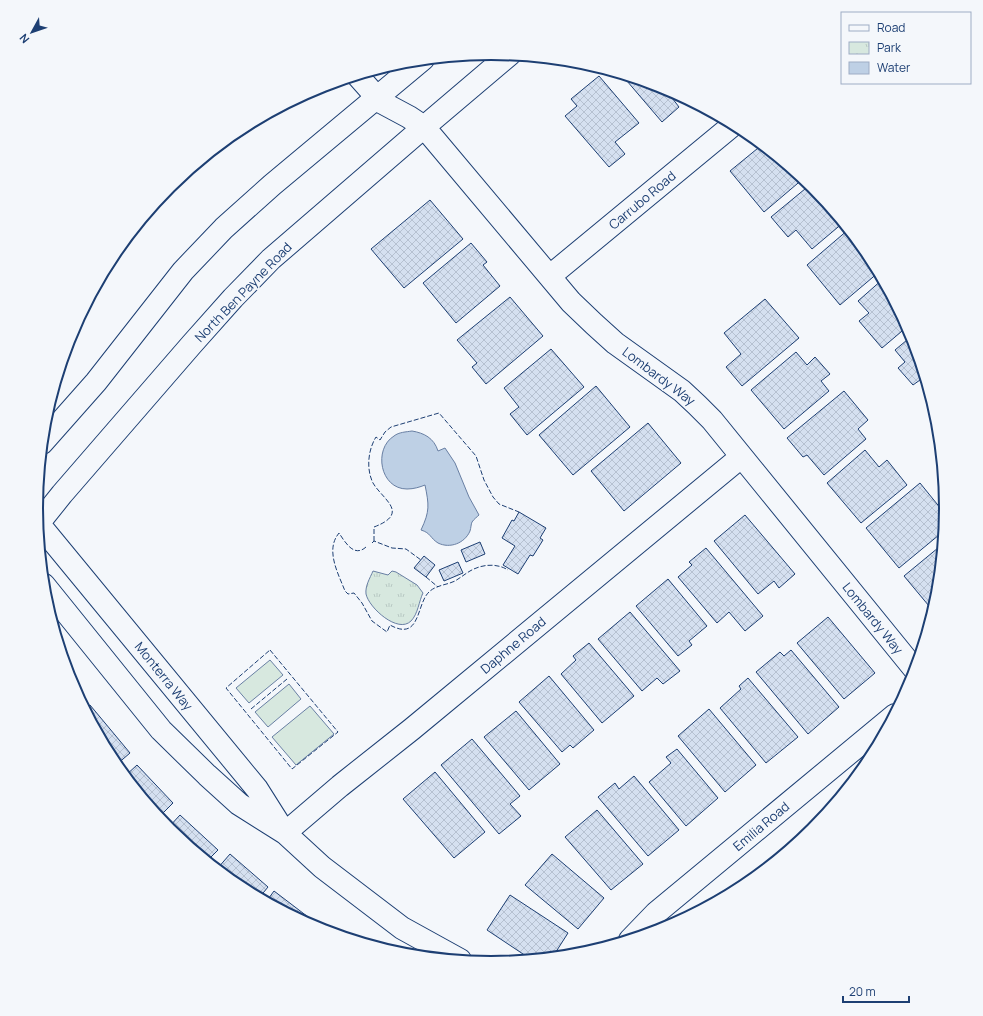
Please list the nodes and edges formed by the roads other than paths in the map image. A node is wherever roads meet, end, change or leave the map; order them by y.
1 (503, 60) edge
2 (415, 66) edge
3 (361, 79) edge
4 (377, 98) junction
5 (424, 127) junction
6 (729, 128) edge
7 (550, 276) junction
8 (50, 434) edge
9 (741, 457) junction
10 (43, 517) edge
11 (44, 531) edge
12 (52, 595) edge
13 (911, 665) edge
14 (884, 724) edge
15 (285, 833) junction
16 (638, 932) edge
17 (451, 955) edge

1 - 5 street, North Ben Payne Road
2 - 4 street
3 - 4 street, Lombardy Way
4 - 5 street, Lombardy Way
4 - 8 street
5 - 7 street, Lombardy Way
5 - 10 street, North Ben Payne Road
6 - 7 street, Carrubo Road
7 - 9 street, Lombardy Way
9 - 13 street, Lombardy Way
9 - 15 street, Daphne Road
11 - 15 street, Monterra Way
12 - 15 street, Monterra Way
14 - 16 street, Emilia Road
15 - 17 street, Monterra Way

